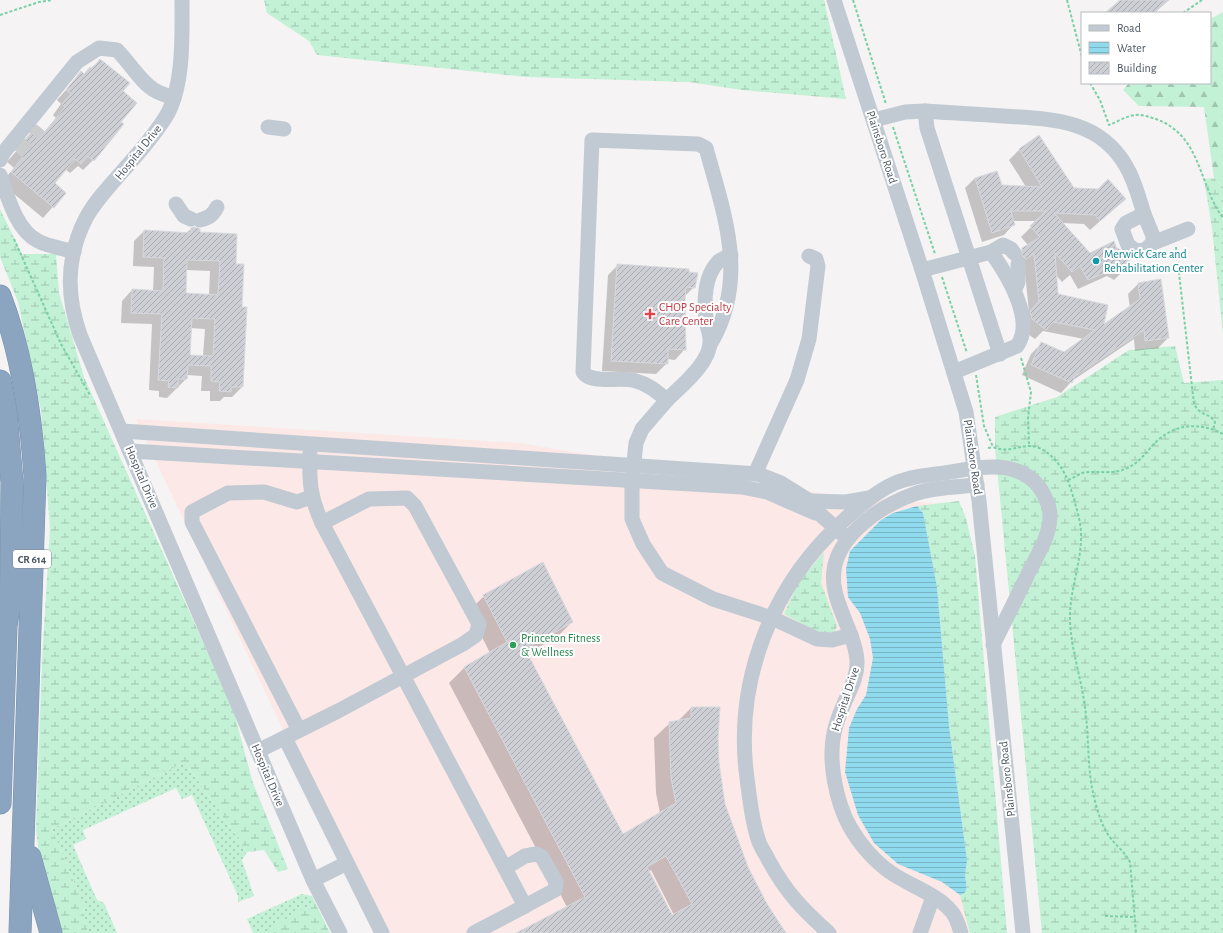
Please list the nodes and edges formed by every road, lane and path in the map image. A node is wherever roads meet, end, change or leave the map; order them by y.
1 (52, 0) edge
2 (170, 0) edge
3 (182, 0) edge
4 (192, 0) edge
5 (834, 0) edge
6 (1067, 0) edge
7 (1202, 0) edge
8 (1184, 12) edge
9 (0, 15) edge
10 (182, 26) junction
11 (1081, 53) edge
12 (1091, 84) edge
13 (57, 86) junction
14 (174, 98) junction
15 (925, 111) junction
16 (874, 120) junction
17 (38, 126) tunnel mouth
18 (268, 127) dead end
19 (284, 129) dead end
20 (17, 152) tunnel mouth
21 (0, 160) edge
22 (0, 165) edge
23 (0, 175) edge
24 (176, 204) dead end
25 (217, 207) dead end
26 (1144, 214) junction
27 (1223, 218) edge
28 (1188, 229) dead end
29 (1175, 239) dead end
30 (1153, 243) junction
31 (74, 252) junction
32 (990, 252) junction
33 (731, 254) junction
34 (809, 256) dead end
35 (968, 256) junction
36 (922, 270) junction
37 (1015, 289) junction
38 (0, 296) edge
39 (710, 342) junction
40 (1019, 353) dead end
41 (1000, 354) junction
42 (954, 372) junction
43 (0, 381) edge
44 (667, 400) junction
45 (1213, 430) junction
46 (122, 431) junction
47 (1222, 433) edge
48 (310, 444) junction
49 (1029, 444) dead end
50 (993, 447) dead end
51 (988, 448) dead end
52 (130, 450) junction
53 (310, 462) junction
54 (975, 468) junction
55 (632, 473) junction
56 (755, 474) junction
57 (977, 485) junction
58 (312, 497) junction
59 (871, 498) junction
60 (810, 501) junction
61 (822, 516) junction
62 (322, 523) junction
63 (836, 528) junction
64 (847, 538) junction
65 (11, 594) junction
66 (772, 618) junction
67 (851, 635) junction
68 (993, 645) junction
69 (403, 676) junction
70 (300, 730) junction
71 (285, 738) junction
72 (258, 751) junction
73 (0, 803) edge
74 (24, 827) junction
75 (348, 863) junction
76 (505, 868) junction
77 (313, 880) junction
78 (933, 897) junction
79 (526, 906) junction
80 (1105, 916) dead end
81 (1134, 917) junction
82 (7, 933) edge
83 (20, 933) edge
84 (51, 933) edge
85 (340, 933) edge
86 (382, 933) edge
87 (474, 933) edge
88 (829, 933) edge
89 (920, 933) edge
90 (961, 933) edge
91 (1023, 933) edge
92 (1136, 933) edge

1 - 9 path
2 - 10 street
3 - 10 street
4 - 10 street
5 - 16 street, Plainsboro Road
6 - 11 path
7 - 8 path
10 - 14 street, Hospital Drive
12 - 27 path
13 - 14 street
13 - 17 street
13 - 21 street
14 - 31 street, Hospital Drive
15 - 16 street
15 - 26 street
15 - 35 street
16 - 36 street, Plainsboro Road
18 - 19 street
20 - 22 street
23 - 31 street
24 - 25 street
26 - 30 street
26 - 30 street
28 - 30 street
29 - 45 path
31 - 46 street, Hospital Drive
32 - 35 street
32 - 37 street
32 - 37 street
33 - 39 street
33 - 39 street
33 - 44 street
34 - 56 street
35 - 36 street
35 - 41 street
36 - 42 street, Plainsboro Road
37 - 41 street
38 - 74 highway, CR 614
39 - 44 street
40 - 49 path
41 - 42 street
42 - 54 street, Plainsboro Road
43 - 65 highway, CR 614
44 - 55 street
45 - 47 path
45 - 81 path
46 - 48 street
46 - 52 street, Hospital Drive
48 - 53 street
48 - 55 street
50 - 51 path
52 - 53 street
52 - 72 street, Hospital Drive
53 - 55 street
53 - 58 street
54 - 57 street, Plainsboro Road
54 - 59 street
54 - 68 street
55 - 56 street
55 - 61 street
55 - 66 street
56 - 60 street
57 - 64 street
57 - 68 street, Plainsboro Road
58 - 62 street
58 - 70 street
59 - 60 street
59 - 63 street
60 - 61 street
61 - 63 street
62 - 69 street
62 - 69 street
63 - 64 street
63 - 66 street
64 - 67 street, Hospital Drive
65 - 73 highway
65 - 82 highway
66 - 67 street
66 - 88 street
67 - 78 street, Hospital Drive
68 - 91 street, Plainsboro Road
69 - 70 street
69 - 76 street
70 - 71 street
71 - 72 street
71 - 75 street
72 - 77 street, Hospital Drive
74 - 83 highway
74 - 84 highway
75 - 77 street
75 - 86 street
76 - 79 street
76 - 79 street
77 - 85 street, Hospital Drive
78 - 89 street
78 - 90 street, Hospital Drive
79 - 87 street
80 - 81 path
81 - 92 path

